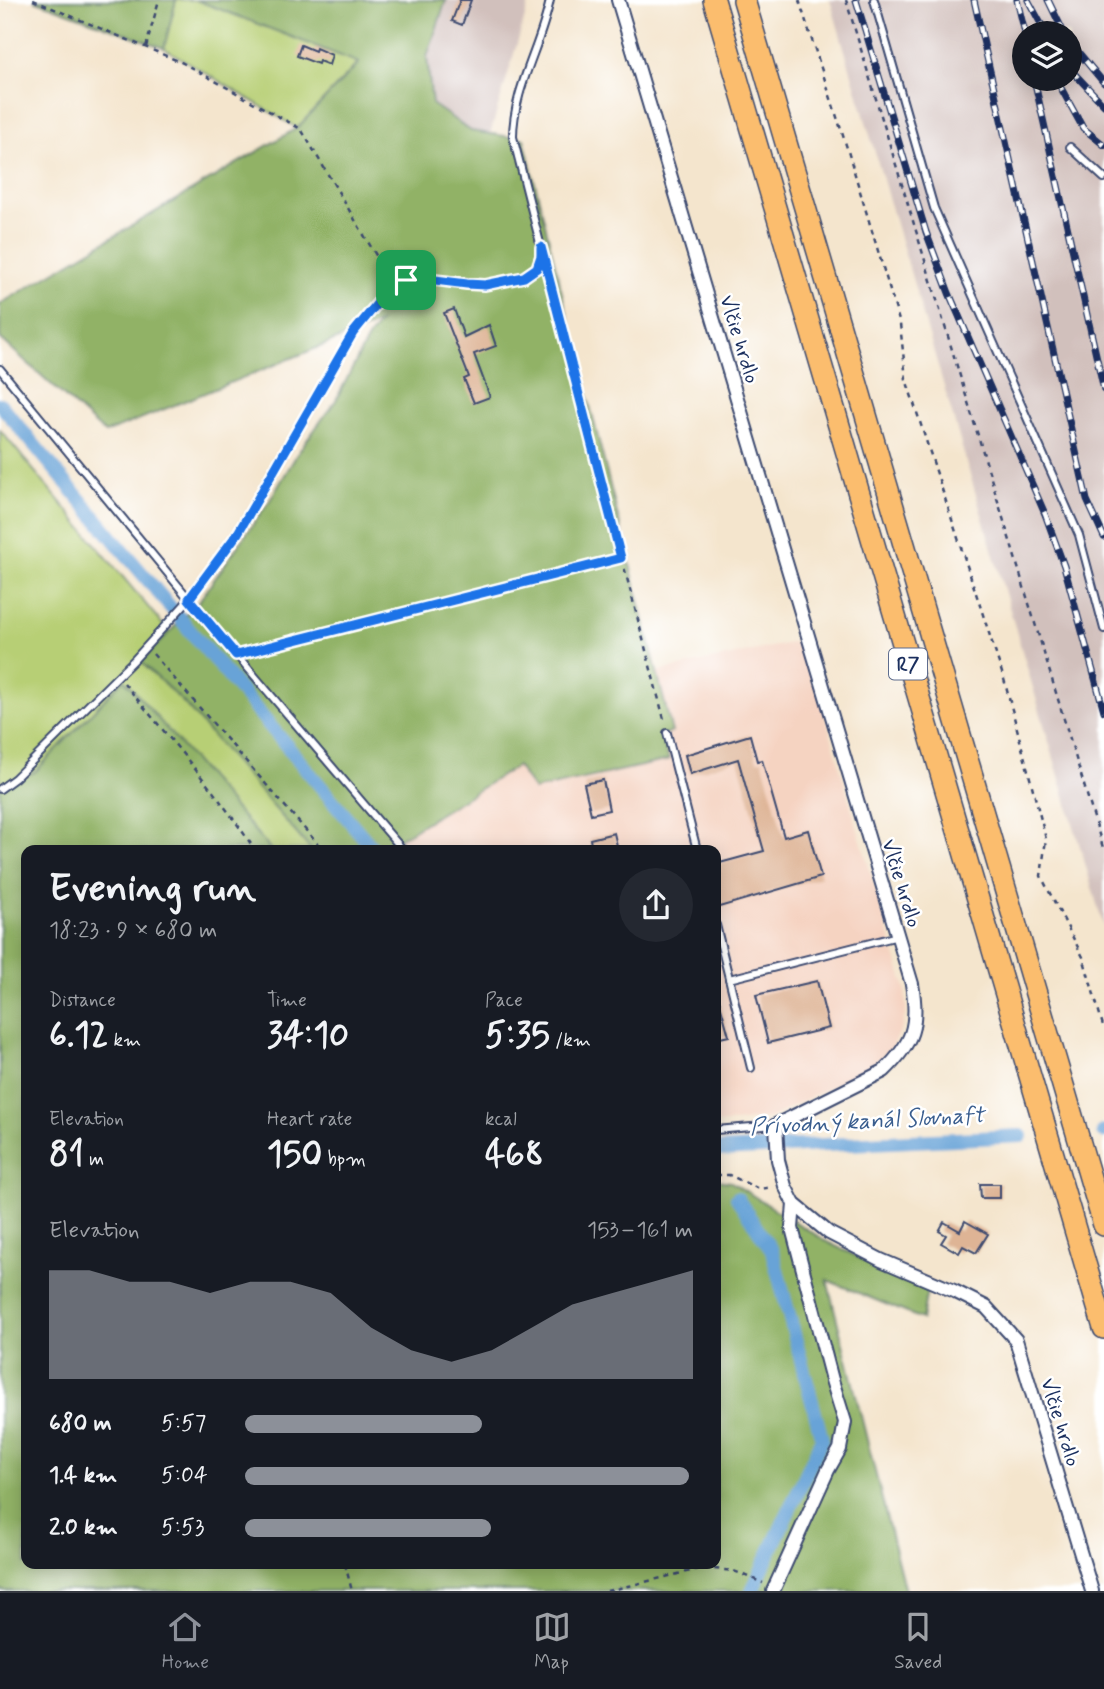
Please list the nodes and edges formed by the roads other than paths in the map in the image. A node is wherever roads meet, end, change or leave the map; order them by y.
1 (550, 0) edge
2 (618, 0) edge
3 (713, 0) edge
4 (744, 0) edge
5 (874, 0) edge
6 (1069, 147) dead end
7 (1104, 178) edge
8 (0, 369) edge
9 (186, 602) junction
10 (1104, 629) edge
11 (667, 733) road end
12 (0, 789) edge
13 (399, 845) edge
14 (696, 845) edge
15 (898, 936) junction
16 (721, 944) edge
17 (730, 979) junction
18 (751, 1068) dead end
19 (721, 1130) edge
20 (776, 1130) junction
21 (794, 1204) junction
22 (1104, 1225) edge
23 (1104, 1328) edge
24 (774, 1588) edge
25 (1092, 1591) edge

1 - 9 lane
2 - 15 street, Vlčie hrdlo
3 - 23 highway, R7
4 - 22 highway, R7
5 - 10 lane
6 - 7 lane
8 - 9 lane
9 - 12 lane
9 - 13 lane
11 - 14 lane
15 - 17 lane
15 - 20 street, Vlčie hrdlo
16 - 17 lane
17 - 18 lane
19 - 20 lane
20 - 21 street, Vlčie hrdlo
21 - 24 street
21 - 25 street, Vlčie hrdlo

